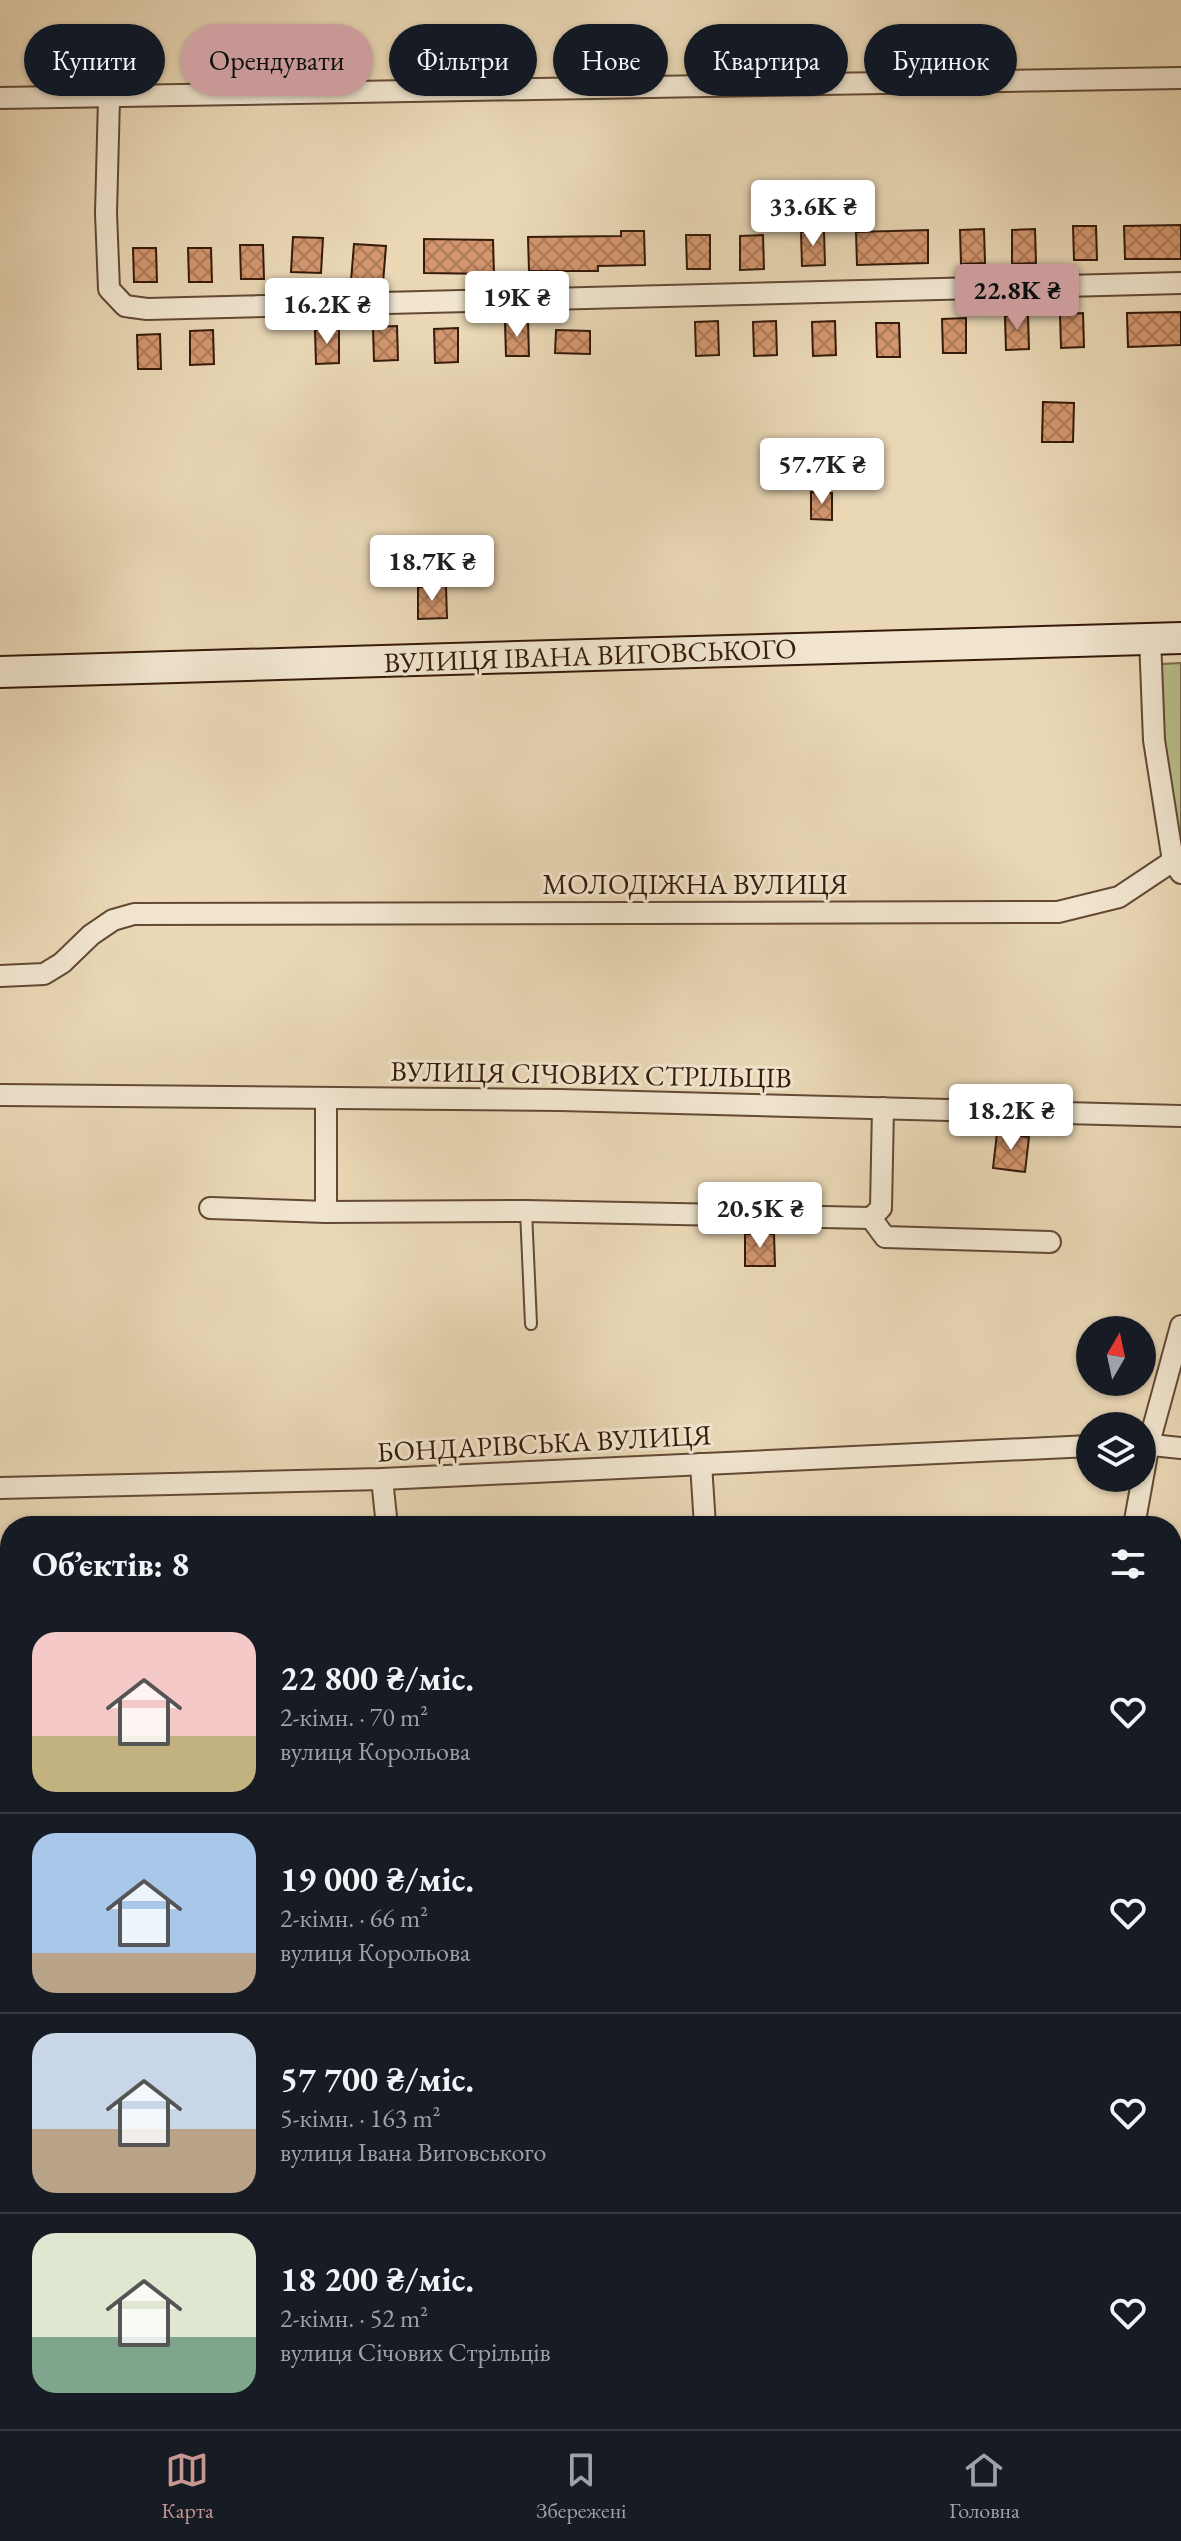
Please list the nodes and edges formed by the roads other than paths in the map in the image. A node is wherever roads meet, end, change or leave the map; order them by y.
1 (1181, 78) edge
2 (0, 98) edge
3 (109, 98) junction
4 (1181, 283) edge
5 (1150, 638) junction
6 (1181, 638) edge
7 (0, 672) edge
8 (1177, 867) edge
9 (0, 976) edge
10 (0, 1095) edge
11 (326, 1098) junction
12 (883, 1108) junction
13 (1181, 1116) edge
14 (210, 1208) dead end
15 (526, 1211) junction
16 (326, 1212) junction
17 (871, 1218) junction
18 (1050, 1242) dead end
19 (531, 1324) dead end
20 (1181, 1326) edge
21 (1155, 1412) edge
22 (1156, 1445) edge
23 (1076, 1447) edge
24 (1181, 1448) edge
25 (701, 1464) junction
26 (382, 1479) junction
27 (0, 1488) edge
28 (1139, 1492) edge
29 (386, 1516) edge
30 (704, 1516) edge
31 (1135, 1516) edge

1 - 3 street
2 - 3 street
3 - 4 street
5 - 6 street, ВУЛИЦЯ ІВАНА ВИГОВСЬКОГО
5 - 7 street, ВУЛИЦЯ ІВАНА ВИГОВСЬКОГО
5 - 8 street, МОЛОДІЖНА ВУЛИЦЯ
8 - 9 street, МОЛОДІЖНА ВУЛИЦЯ
10 - 11 street, ВУЛИЦЯ СІЧОВИХ СТРІЛЬЦІВ
11 - 12 street, ВУЛИЦЯ СІЧОВИХ СТРІЛЬЦІВ
11 - 16 street
12 - 13 street, ВУЛИЦЯ СІЧОВИХ СТРІЛЬЦІВ
12 - 17 street
14 - 16 street
15 - 16 street
15 - 17 street
15 - 19 lane
17 - 18 street
20 - 21 street
22 - 24 street
23 - 25 street, БОНДАРІВСЬКА ВУЛИЦЯ
25 - 26 street, БОНДАРІВСЬКА ВУЛИЦЯ
25 - 30 street
26 - 27 street, БОНДАРІВСЬКА ВУЛИЦЯ
26 - 29 street
28 - 31 street

